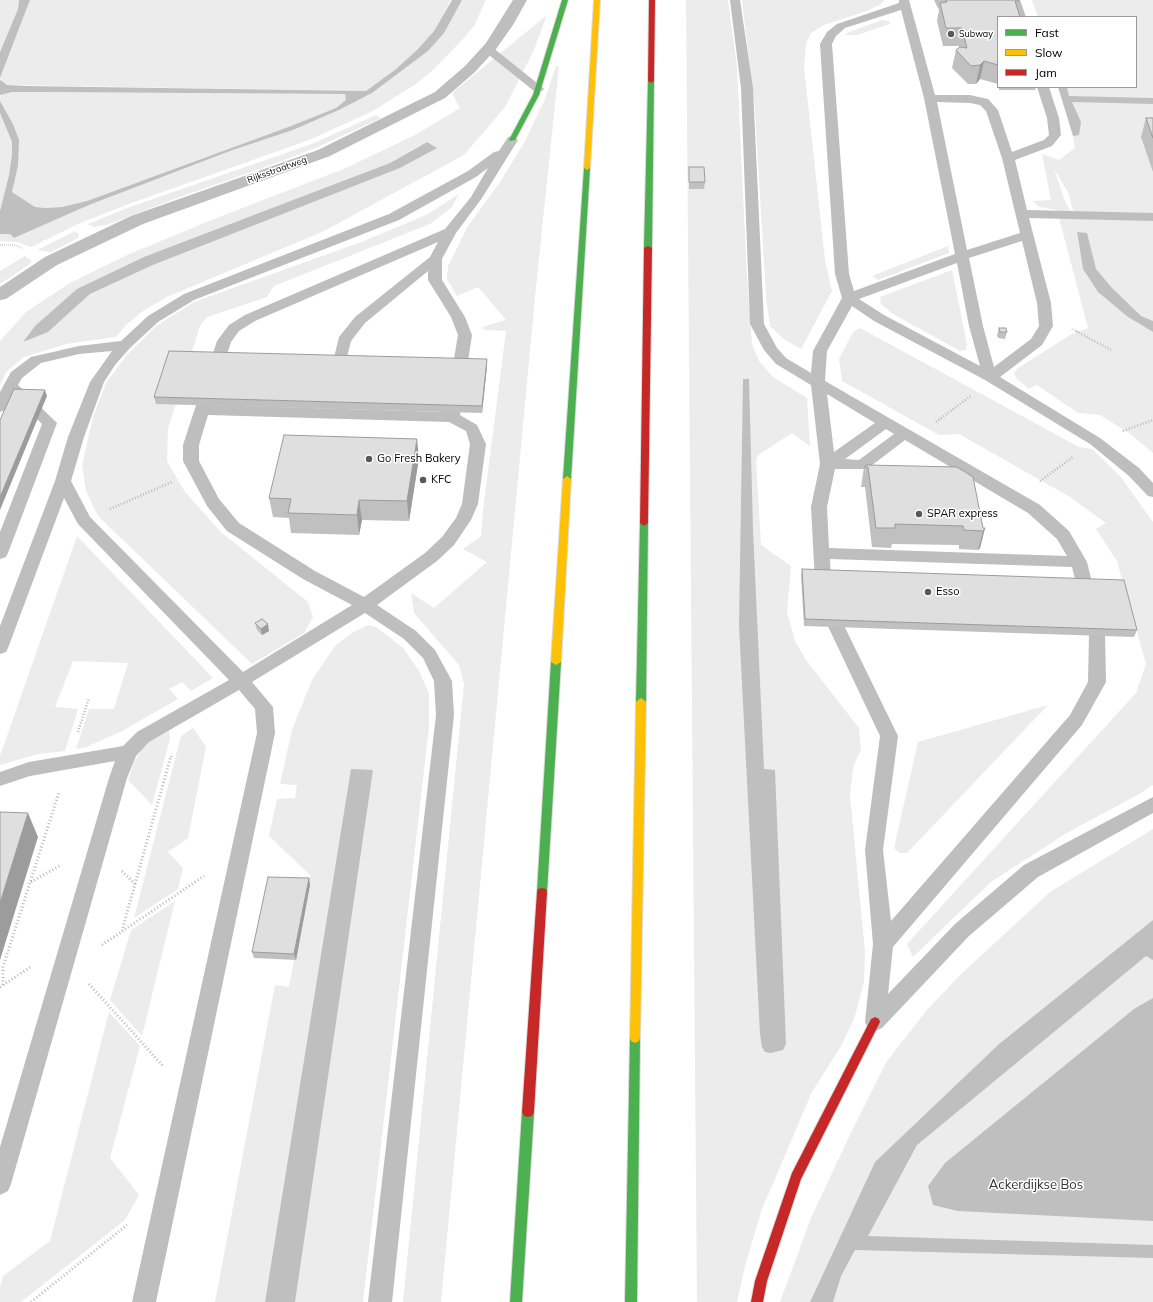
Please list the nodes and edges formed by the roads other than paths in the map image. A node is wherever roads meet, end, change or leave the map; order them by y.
1 (520, 0) edge
2 (564, 0) edge
3 (597, 0) edge
4 (652, 0) edge
5 (735, 0) edge
6 (1015, 0) edge
7 (904, 3) edge
8 (1020, 16) edge
9 (488, 49) junction
10 (1043, 88) edge
11 (538, 89) junction
12 (930, 98) junction
13 (508, 146) junction
14 (1008, 158) junction
15 (1021, 214) junction
16 (1153, 217) edge
17 (450, 232) junction
18 (1027, 234) junction
19 (962, 256) junction
20 (435, 259) junction
21 (0, 295) edge
22 (849, 298) junction
23 (125, 345) junction
24 (992, 378) junction
25 (818, 383) junction
26 (10, 386) junction
27 (0, 407) edge
28 (202, 410) junction
29 (328, 414) junction
30 (452, 417) junction
31 (886, 422) junction
32 (910, 436) junction
33 (828, 464) junction
34 (63, 481) junction
35 (1153, 492) edge
36 (0, 553) edge
37 (821, 553) junction
38 (1078, 562) junction
39 (365, 605) junction
40 (6, 610) edge
41 (0, 648) edge
42 (241, 681) junction
43 (128, 752) junction
44 (0, 779) edge
45 (1153, 804) edge
46 (883, 944) junction
47 (875, 1022) junction
48 (0, 1184) edge
49 (144, 1302) edge
50 (380, 1302) edge
51 (516, 1302) edge
52 (631, 1302) edge
53 (757, 1302) edge

1 - 9 street, Rijksstraatweg
2 - 11 highway
3 - 51 highway
4 - 52 highway
5 - 25 lane
6 - 8 lane
7 - 12 lane
7 - 22 lane
9 - 11 lane
9 - 21 street, Rijksstraatweg
10 - 14 lane
11 - 13 highway
12 - 14 lane
12 - 19 lane
13 - 17 lane
13 - 23 lane
14 - 15 lane
15 - 16 lane
15 - 18 lane
17 - 20 lane
17 - 28 lane
18 - 19 lane
18 - 24 lane
19 - 22 lane
19 - 24 lane
20 - 29 lane
20 - 30 lane
22 - 24 lane
22 - 25 lane
23 - 26 lane
23 - 34 lane
24 - 35 lane
25 - 31 lane
25 - 33 lane
26 - 27 lane
26 - 36 lane
28 - 29 lane
28 - 39 lane
29 - 30 lane
30 - 39 lane
31 - 32 lane
31 - 33 lane
32 - 33 lane
32 - 38 lane
33 - 37 lane
34 - 40 lane
34 - 42 lane
37 - 38 lane
37 - 46 lane
38 - 46 lane
39 - 42 lane
39 - 50 lane
40 - 41 lane
42 - 43 lane
42 - 49 lane
43 - 44 lane
43 - 48 lane
45 - 47 lane
46 - 47 lane
47 - 53 highway

